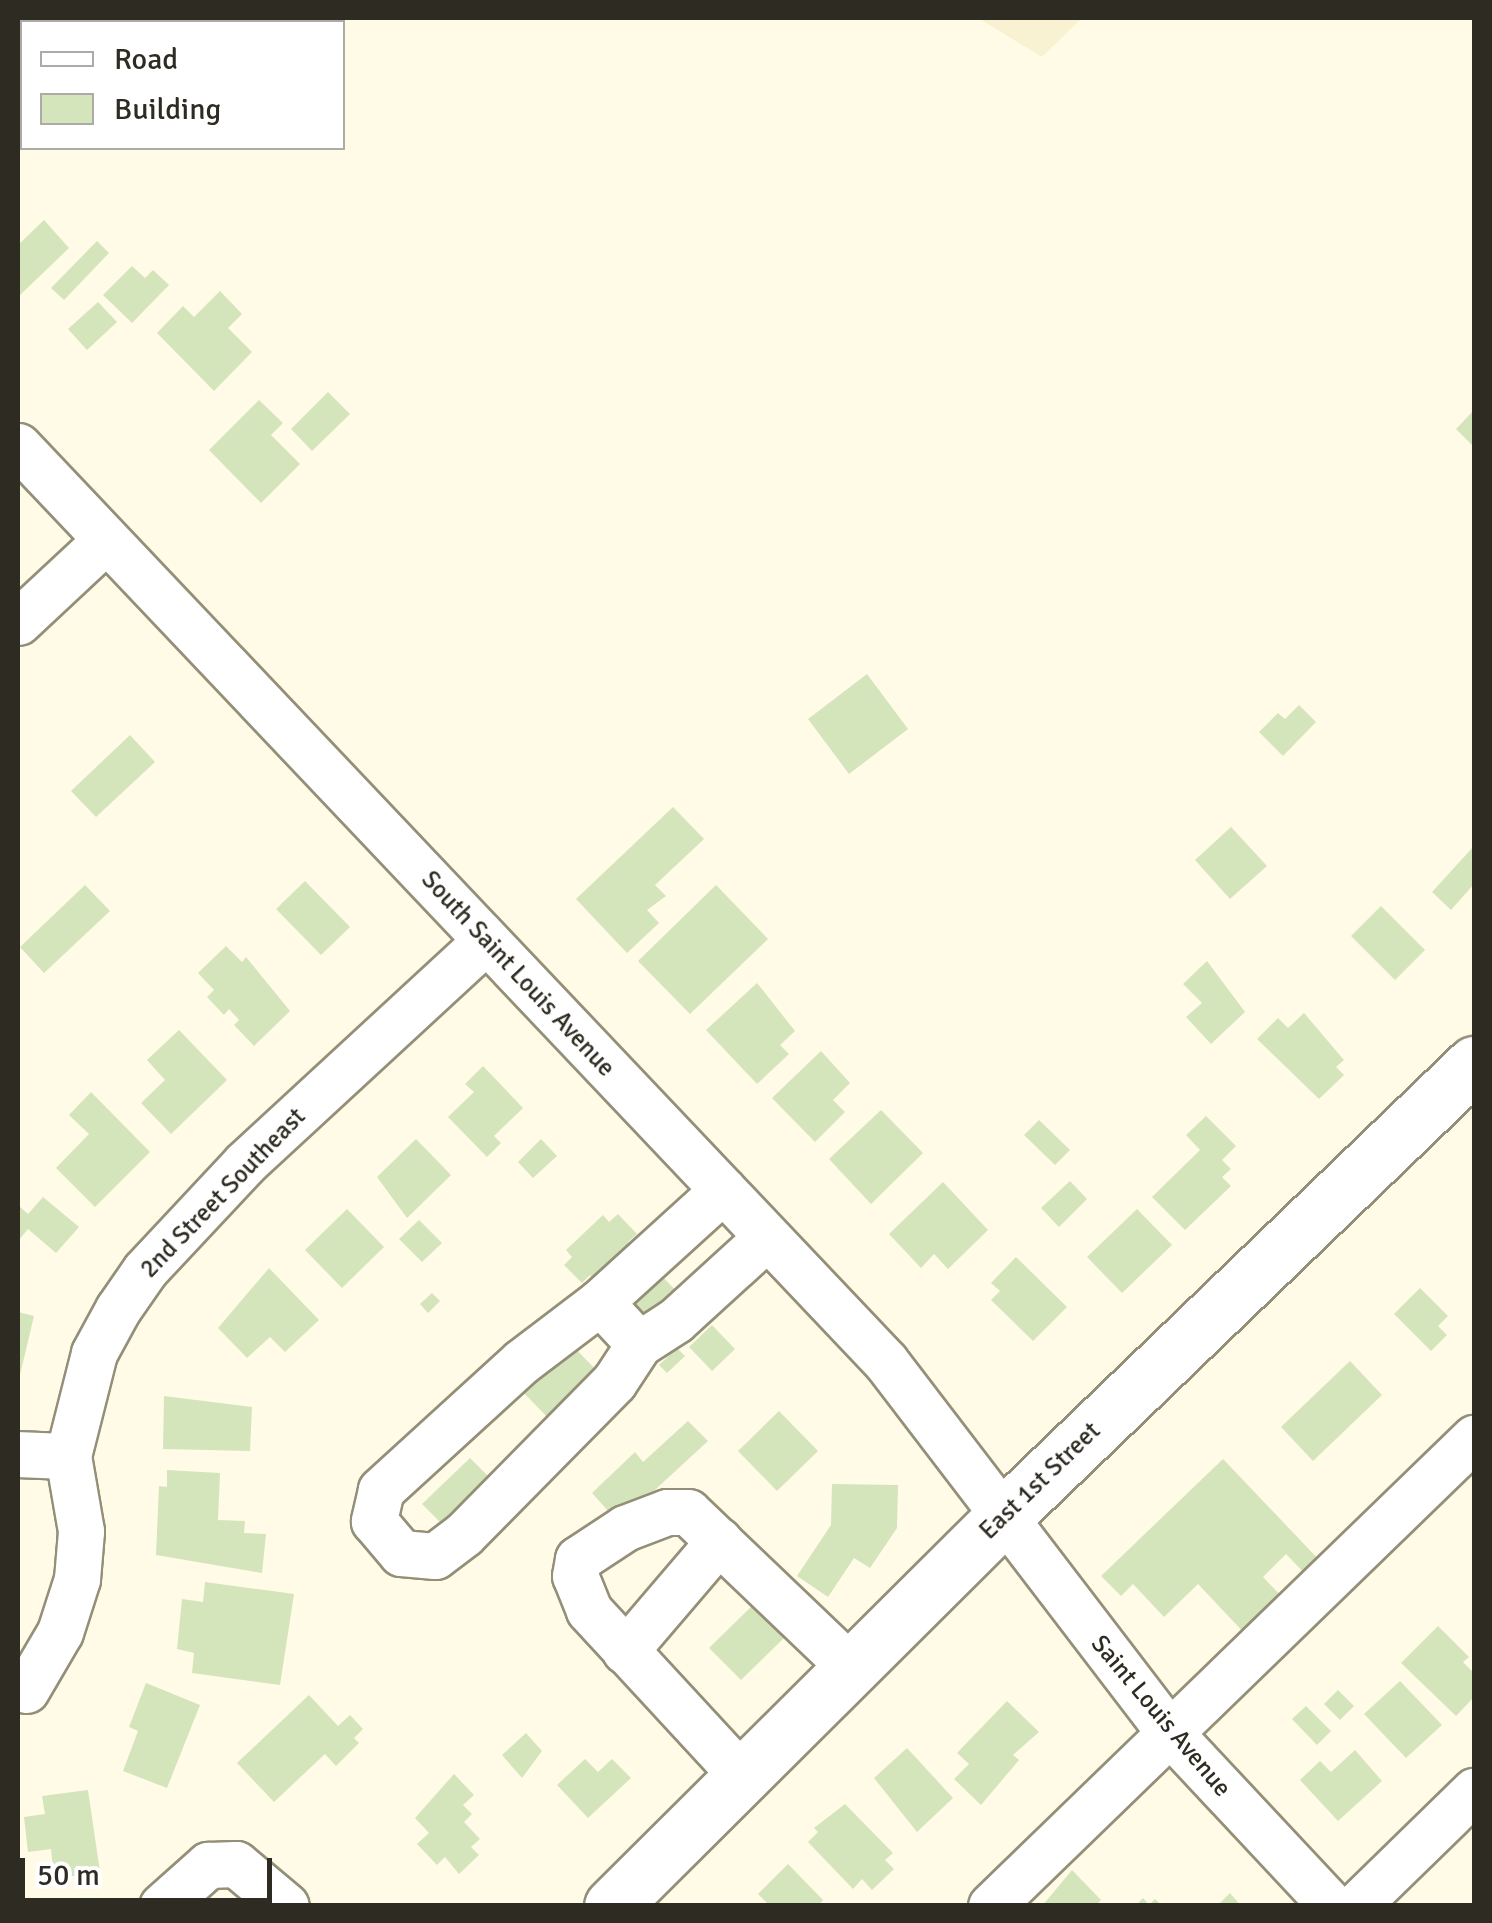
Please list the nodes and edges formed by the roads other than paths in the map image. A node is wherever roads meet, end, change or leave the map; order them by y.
1 (18, 446) edge
2 (106, 540) junction
3 (18, 622) edge
4 (494, 948) junction
5 (1474, 1064) edge
6 (723, 1190) junction
7 (767, 1237) junction
8 (600, 1302) junction
9 (638, 1344) junction
10 (1474, 1438) edge
11 (18, 1454) edge
12 (68, 1456) junction
13 (1004, 1516) junction
14 (719, 1541) junction
15 (625, 1650) junction
16 (851, 1668) junction
17 (26, 1690) dead end
18 (1170, 1733) junction
19 (742, 1776) junction
20 (1474, 1791) edge
21 (162, 1906) edge
22 (286, 1906) edge
23 (612, 1906) edge
24 (991, 1906) edge
25 (1332, 1906) edge
26 (1356, 1906) edge

1 - 2 street, South Saint Louis Avenue
2 - 3 street
2 - 4 street, South Saint Louis Avenue
4 - 6 street, South Saint Louis Avenue
4 - 12 street, 2nd Street Southeast
5 - 13 main road, East 1st Street
6 - 7 street, South Saint Louis Avenue
6 - 8 street
7 - 9 street
7 - 13 street, South Saint Louis Avenue
8 - 9 street
8 - 9 street
10 - 18 street
11 - 12 street
12 - 17 street
13 - 16 main road, East 1st Street
13 - 18 street, Saint Louis Avenue
14 - 15 street
14 - 15 street
14 - 16 street
15 - 19 street
16 - 19 main road, East 1st Street
18 - 24 street
18 - 25 street, Saint Louis Avenue
19 - 23 main road, East 1st Street
20 - 26 street
21 - 22 street

